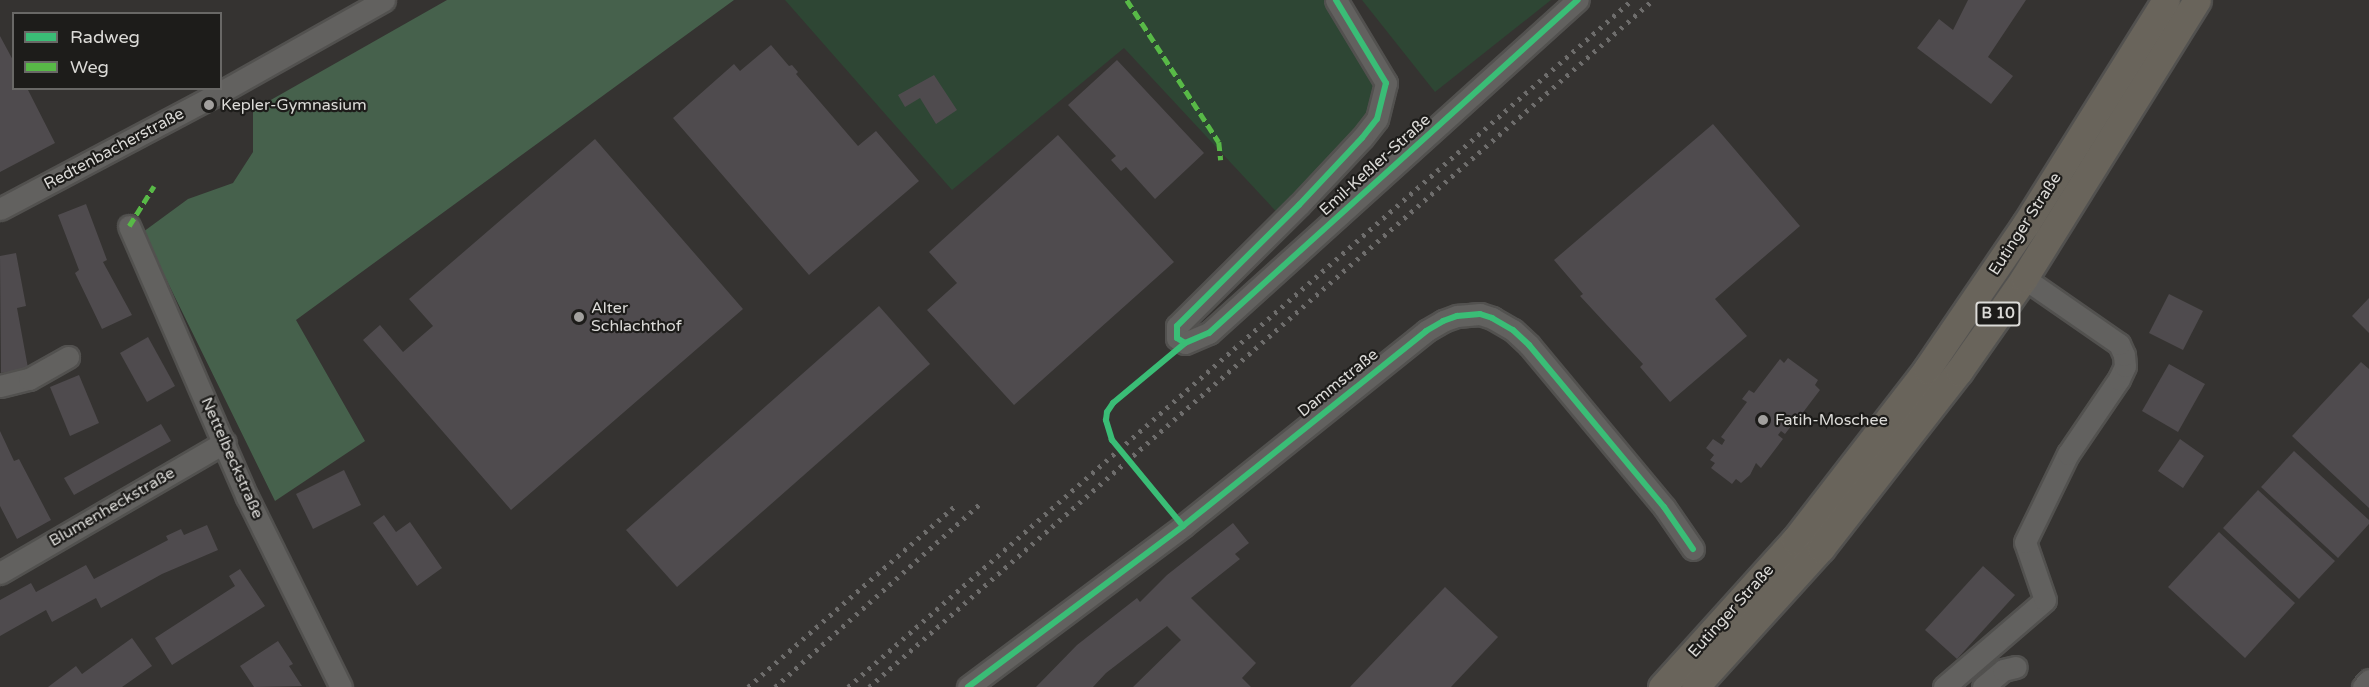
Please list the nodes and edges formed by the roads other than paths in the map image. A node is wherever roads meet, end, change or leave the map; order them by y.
1 (384, 0) edge
2 (1335, 0) edge
3 (1578, 0) edge
4 (2166, 0) edge
5 (2197, 0) edge
6 (0, 209) edge
7 (129, 226) dead end
8 (2024, 278) junction
9 (68, 357) dead end
10 (0, 386) edge
11 (225, 442) junction
12 (1693, 549) dead end
13 (0, 573) edge
14 (2016, 667) dead end
15 (2369, 680) edge
16 (341, 687) edge
17 (968, 687) edge
18 (1662, 687) edge
19 (1695, 687) edge
20 (1944, 687) edge
21 (1983, 687) edge
22 (2362, 687) edge

1 - 6 street, Redtenbacherstraße
2 - 3 street, Emil-Keßler-Straße
4 - 18 main road, Eutinger Straße / B 10
5 - 8 main road, Eutinger Straße / B 10
7 - 11 street, Nettelbeckstraße
8 - 19 main road, Eutinger Straße / B 10
8 - 20 street
9 - 10 street
11 - 13 street, Blumenheckstraße
11 - 16 street, Nettelbeckstraße
12 - 17 street, Dammstraße
14 - 21 street
15 - 22 street

